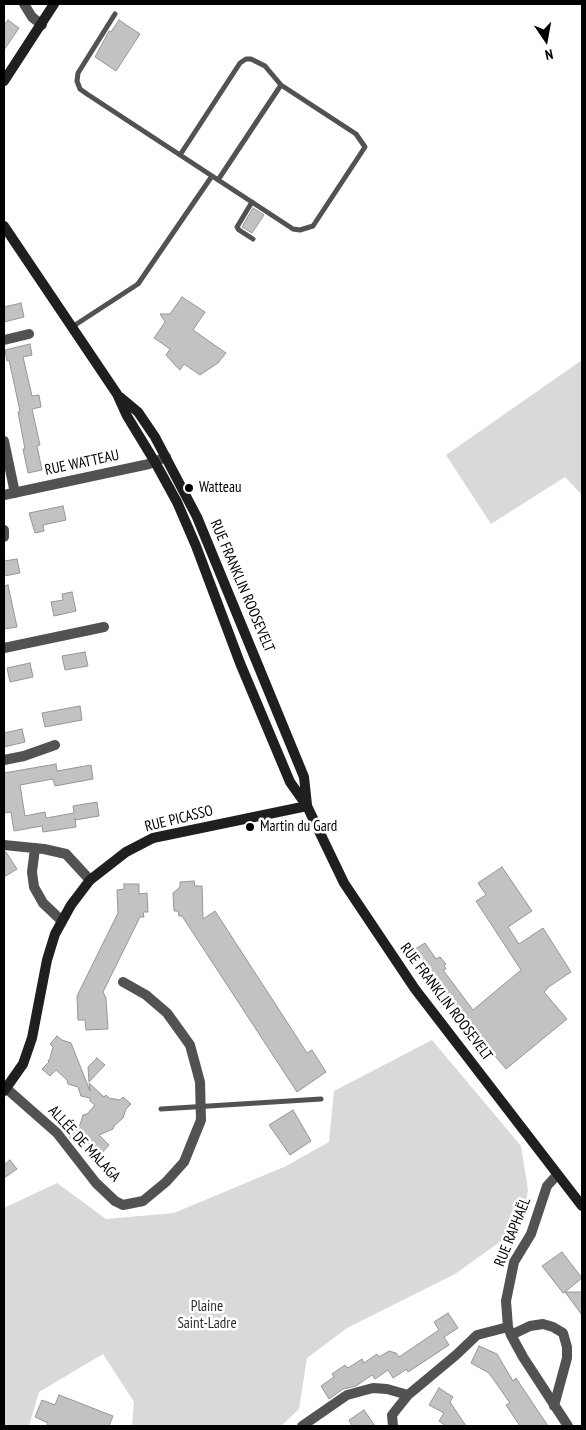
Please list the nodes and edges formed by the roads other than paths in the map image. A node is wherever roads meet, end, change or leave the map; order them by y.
1 (24, 4) edge
2 (54, 4) edge
3 (115, 14) dead end
4 (42, 25) junction
5 (4, 81) edge
6 (281, 85) junction
7 (180, 155) junction
8 (212, 176) junction
9 (218, 180) junction
10 (252, 202) junction
11 (4, 226) edge
12 (254, 239) dead end
13 (72, 327) junction
14 (29, 334) dead end
15 (4, 340) edge
16 (117, 394) junction
17 (4, 440) edge
18 (166, 458) junction
19 (155, 462) junction
20 (14, 493) junction
21 (4, 495) edge
22 (4, 530) edge
23 (4, 537) edge
24 (104, 627) dead end
25 (4, 648) edge
26 (55, 745) dead end
27 (4, 760) edge
28 (307, 806) junction
29 (4, 845) edge
30 (35, 848) junction
31 (90, 880) junction
32 (62, 921) junction
33 (123, 982) dead end
34 (5, 1090) edge
35 (321, 1099) dead end
36 (200, 1106) junction
37 (160, 1109) dead end
38 (557, 1175) junction
39 (582, 1206) edge
40 (510, 1331) junction
41 (408, 1395) junction
42 (554, 1406) junction
43 (302, 1426) edge
44 (393, 1426) edge
45 (568, 1426) edge

1 - 4 street
2 - 4 main road
3 - 7 lane
4 - 5 main road
6 - 7 lane
6 - 9 lane
6 - 10 lane
7 - 8 lane
8 - 9 lane
8 - 13 lane
9 - 10 lane
10 - 12 lane
11 - 13 main road, RUE FRANKLIN ROOSEVELT
13 - 16 main road, RUE FRANKLIN ROOSEVELT
14 - 15 street
16 - 18 main road, RUE FRANKLIN ROOSEVELT
16 - 19 main road, RUE FRANKLIN ROOSEVELT
17 - 20 street
18 - 19 street, RUE WATTEAU
18 - 28 main road, RUE FRANKLIN ROOSEVELT
19 - 20 street, RUE WATTEAU
19 - 28 main road, RUE FRANKLIN ROOSEVELT
20 - 21 street, RUE WATTEAU
22 - 23 street
24 - 25 street
26 - 27 street
28 - 31 main road, RUE PICASSO
28 - 38 main road, RUE FRANKLIN ROOSEVELT
29 - 30 street
30 - 31 street
30 - 32 street
31 - 32 main road, RUE PICASSO
32 - 34 main road, RUE PICASSO
33 - 36 street, ALLÉE DE MALAGA
34 - 36 street, ALLÉE DE MALAGA
35 - 36 lane
36 - 37 lane
38 - 39 main road, RUE FRANKLIN ROOSEVELT
38 - 40 street, RUE RAPHAËL
40 - 41 street
40 - 42 street, RUE RAPHAËL
40 - 42 street
41 - 43 street
41 - 44 street
42 - 45 street, RUE RAPHAËL

